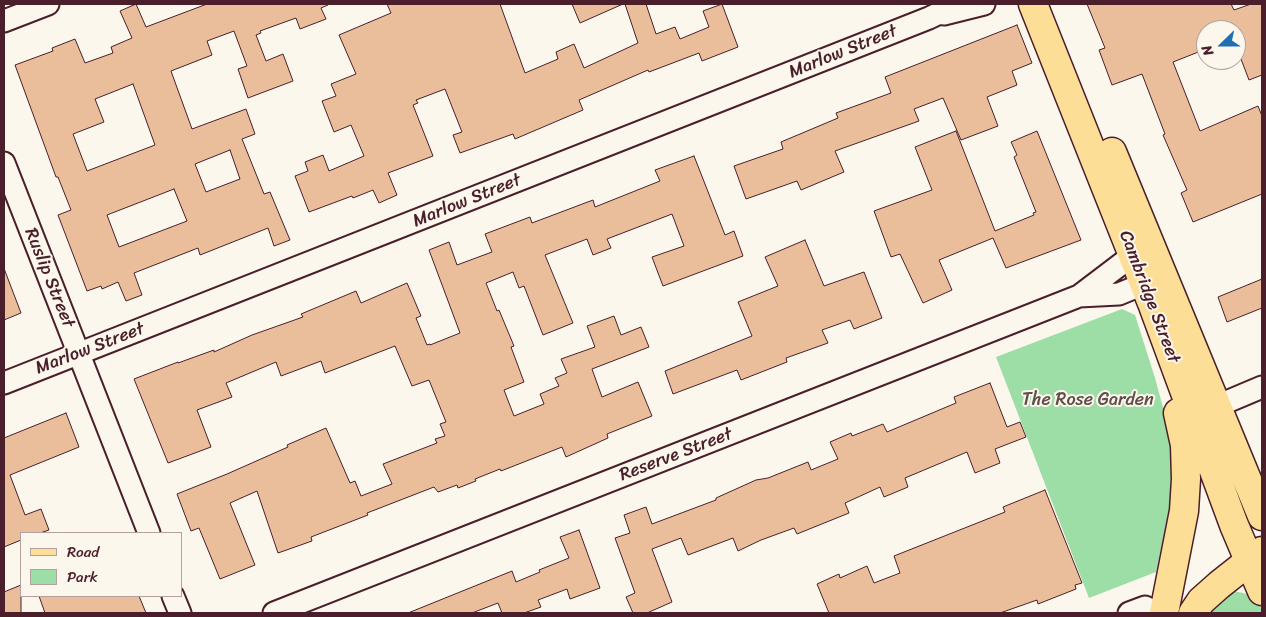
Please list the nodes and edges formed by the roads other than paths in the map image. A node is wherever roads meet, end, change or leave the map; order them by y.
1 (48, 4) edge
2 (958, 4) edge
3 (984, 4) edge
4 (1033, 4) edge
5 (1054, 4) edge
6 (929, 18) junction
7 (4, 21) edge
8 (4, 163) edge
9 (1133, 255) junction
10 (1154, 280) junction
11 (1079, 296) junction
12 (1155, 312) junction
13 (79, 354) junction
14 (4, 383) edge
15 (1262, 387) edge
16 (1216, 406) junction
17 (1262, 516) edge
18 (149, 532) edge
19 (1256, 556) edge
20 (1262, 591) edge
21 (173, 597) edge
22 (180, 613) edge
23 (274, 613) edge
24 (1129, 613) edge
25 (1157, 613) edge
26 (1164, 613) edge
27 (1193, 613) edge

1 - 7 street
2 - 6 street, Marlow Street
3 - 6 street, Marlow Street
4 - 9 main road, Cambridge Street
5 - 10 main road, Cambridge Street
6 - 13 street, Marlow Street
8 - 13 street, Ruslip Street
9 - 10 main road, Cambridge Street
9 - 11 street, Reserve Street
10 - 11 street, Reserve Street
10 - 12 main road, Cambridge Street
10 - 16 main road, Cambridge Street
11 - 23 street, Reserve Street
12 - 19 main road, Cambridge Street
12 - 26 main road
13 - 14 street, Marlow Street
13 - 18 street, Ruslip Street
15 - 16 street
16 - 17 main road, Cambridge Street
19 - 20 main road, Cambridge Street
19 - 27 main road
21 - 22 street
24 - 25 street

